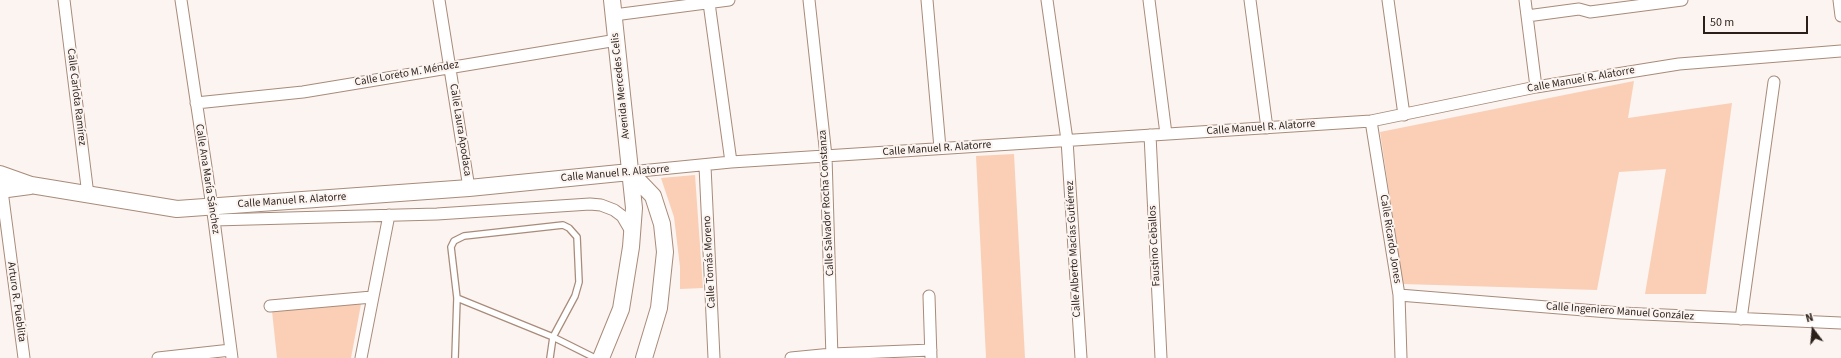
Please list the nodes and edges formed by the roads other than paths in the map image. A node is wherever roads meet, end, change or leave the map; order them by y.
1 (64, 0) edge
2 (181, 0) edge
3 (439, 0) edge
4 (729, 0) edge
5 (810, 0) edge
6 (927, 0) edge
7 (1047, 0) edge
8 (1149, 0) edge
9 (1250, 0) edge
10 (1388, 0) edge
11 (1526, 0) edge
12 (1682, 0) edge
13 (1839, 0) edge
14 (709, 3) junction
15 (613, 7) edge
16 (1527, 16) junction
17 (1841, 16) edge
18 (617, 40) junction
19 (1841, 51) edge
20 (449, 67) junction
21 (1774, 82) dead end
22 (1536, 87) junction
23 (196, 103) junction
24 (1404, 115) junction
25 (1371, 121) junction
26 (1267, 128) junction
27 (1166, 134) junction
28 (1150, 135) junction
29 (1067, 140) junction
30 (940, 148) junction
31 (826, 156) junction
32 (731, 162) junction
33 (705, 166) junction
34 (630, 172) junction
35 (0, 182) edge
36 (469, 188) junction
37 (88, 195) junction
38 (213, 213) junction
39 (389, 215) junction
40 (632, 233) junction
41 (1399, 295) junction
42 (929, 296) dead end
43 (372, 297) junction
44 (457, 298) junction
45 (270, 306) dead end
46 (1741, 319) junction
47 (1841, 323) edge
48 (553, 338) junction
49 (232, 354) edge
50 (931, 354) edge
51 (832, 356) edge
52 (24, 358) edge
53 (158, 358) edge
54 (361, 358) edge
55 (455, 358) edge
56 (550, 358) edge
57 (594, 358) edge
58 (601, 358) edge
59 (644, 358) edge
60 (714, 358) edge
61 (791, 358) edge
62 (1081, 358) edge
63 (1161, 358) edge
64 (1400, 358) edge

1 - 37 street, Calle Carlota Ramírez
2 - 23 street, Calle Ana María Sánchez
3 - 20 street, Calle Laura Apodaca
4 - 14 street
5 - 31 street, Calle Salvador Rocha Constanza
6 - 30 street
7 - 29 street, Calle Alberto Macías Gutiérrez
8 - 27 street
9 - 26 street
10 - 24 street
11 - 16 street
12 - 16 street
13 - 17 street
14 - 15 street
14 - 32 street
15 - 18 street, Avenida Mercedes Celis
16 - 22 street
18 - 20 street, Calle Loreto M. Méndez
18 - 34 street, Avenida Mercedes Celis
19 - 22 street, Calle Manuel R. Alatorre
20 - 23 street, Calle Loreto M. Méndez
20 - 36 street, Calle Laura Apodaca
21 - 46 street
22 - 24 street, Calle Manuel R. Alatorre
23 - 38 street, Calle Ana María Sánchez
24 - 25 street, Calle Manuel R. Alatorre
25 - 26 street, Calle Manuel R. Alatorre
25 - 41 street, Calle Ricardo Jones
26 - 27 street, Calle Manuel R. Alatorre
27 - 28 street, Calle Manuel R. Alatorre
28 - 29 street, Calle Manuel R. Alatorre
28 - 63 street, Faustino Ceballos
29 - 30 street, Calle Manuel R. Alatorre
29 - 62 street, Calle Alberto Macías Gutiérrez
30 - 31 street, Calle Manuel R. Alatorre
31 - 32 street, Calle Manuel R. Alatorre
31 - 51 street, Calle Salvador Rocha Constanza
32 - 33 street, Calle Manuel R. Alatorre
33 - 34 street, Calle Manuel R. Alatorre
33 - 60 street, Calle Tomás Moreno
34 - 36 street, Calle Manuel R. Alatorre
34 - 40 street, Avenida Mercedes Celis
34 - 59 street
35 - 37 street, Calle Manuel R. Alatorre
35 - 52 street, Arturo R. Pueblita
36 - 38 street, Calle Manuel R. Alatorre
37 - 38 street, Calle Manuel R. Alatorre
38 - 39 street
38 - 49 street, Calle Ana María Sánchez
39 - 40 street
39 - 43 street
40 - 58 street, Avenida Mercedes Celis
41 - 46 street, Calle Ingeniero Manuel González
41 - 64 street, Calle Ricardo Jones
42 - 50 street
43 - 45 street
43 - 54 street
44 - 48 lane
44 - 48 lane
44 - 55 lane
46 - 47 street, Calle Ingeniero Manuel González
48 - 56 lane
48 - 57 lane
49 - 53 street
50 - 51 street
51 - 61 street

